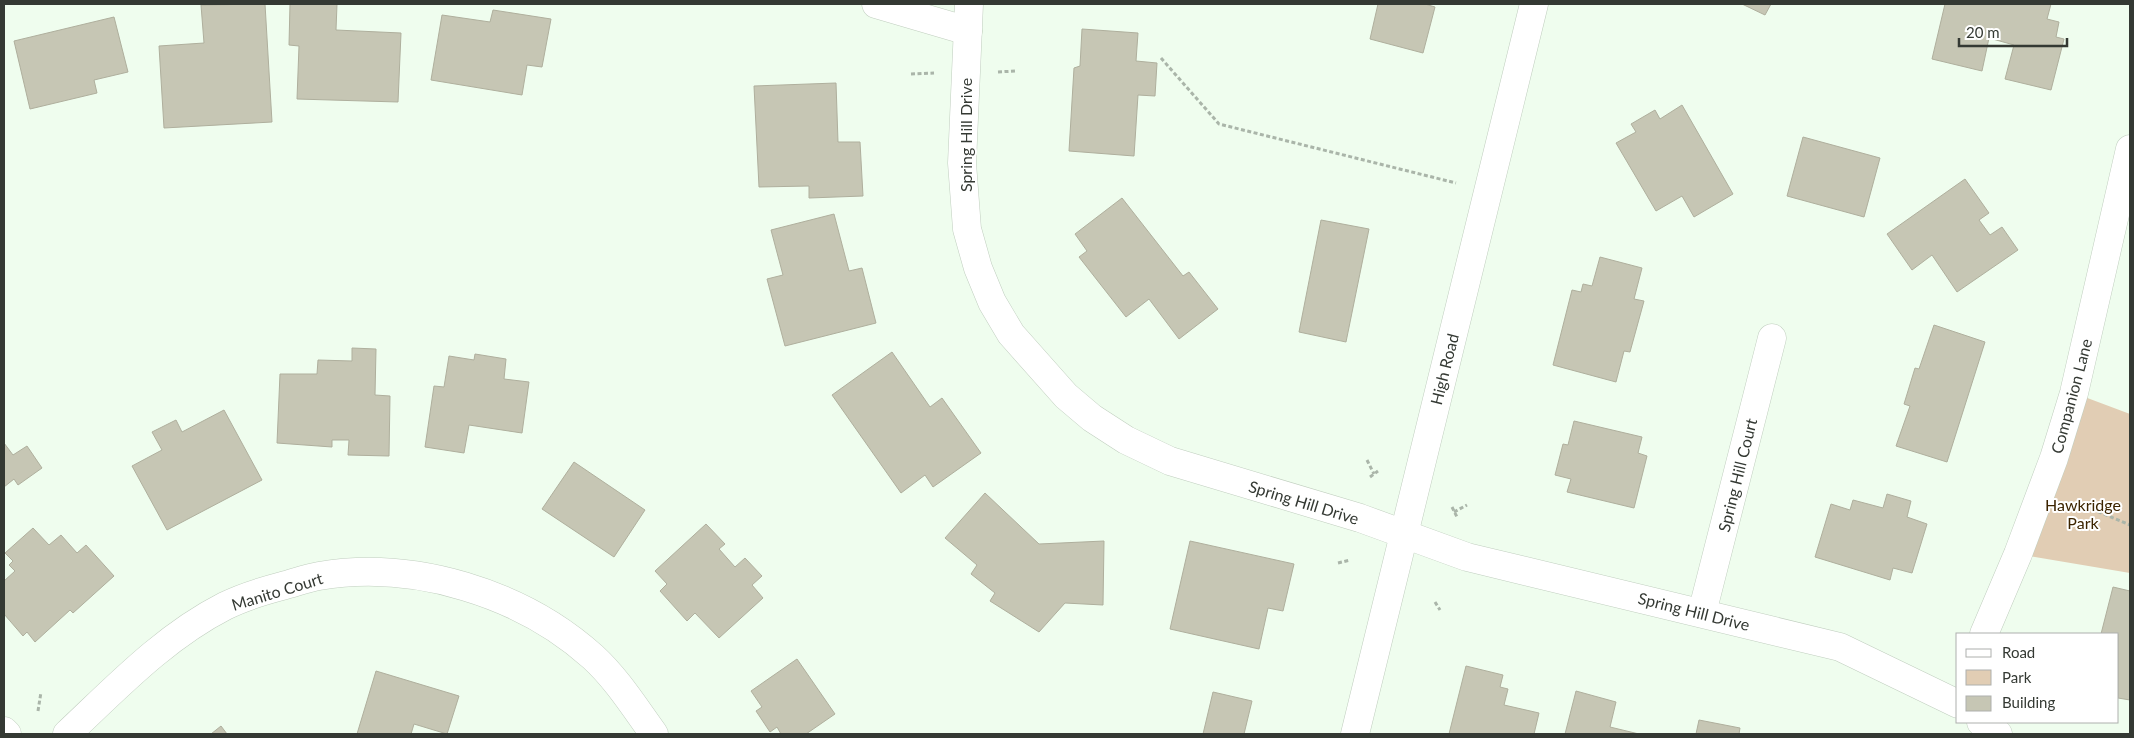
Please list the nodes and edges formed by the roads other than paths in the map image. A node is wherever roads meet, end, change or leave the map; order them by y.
1 (876, 4) edge
2 (969, 4) edge
3 (1534, 4) edge
4 (968, 31) junction
5 (2130, 150) edge
6 (1772, 338) dead end
7 (1404, 534) junction
8 (1702, 613) junction
9 (1984, 633) edge
10 (1956, 697) edge
11 (1982, 723) edge
12 (4, 731) edge
13 (6, 734) edge
14 (67, 734) edge
15 (654, 734) edge
16 (1355, 734) edge
17 (1998, 734) edge

1 - 4 street
2 - 4 street, Spring Hill Drive
3 - 7 street, High Road
4 - 7 street, Spring Hill Drive
5 - 9 street, Companion Lane
6 - 8 street, Spring Hill Court
7 - 8 street, Spring Hill Drive
7 - 16 street, High Road
8 - 10 street, Spring Hill Drive
11 - 17 street
12 - 13 street
14 - 15 street, Manito Court

